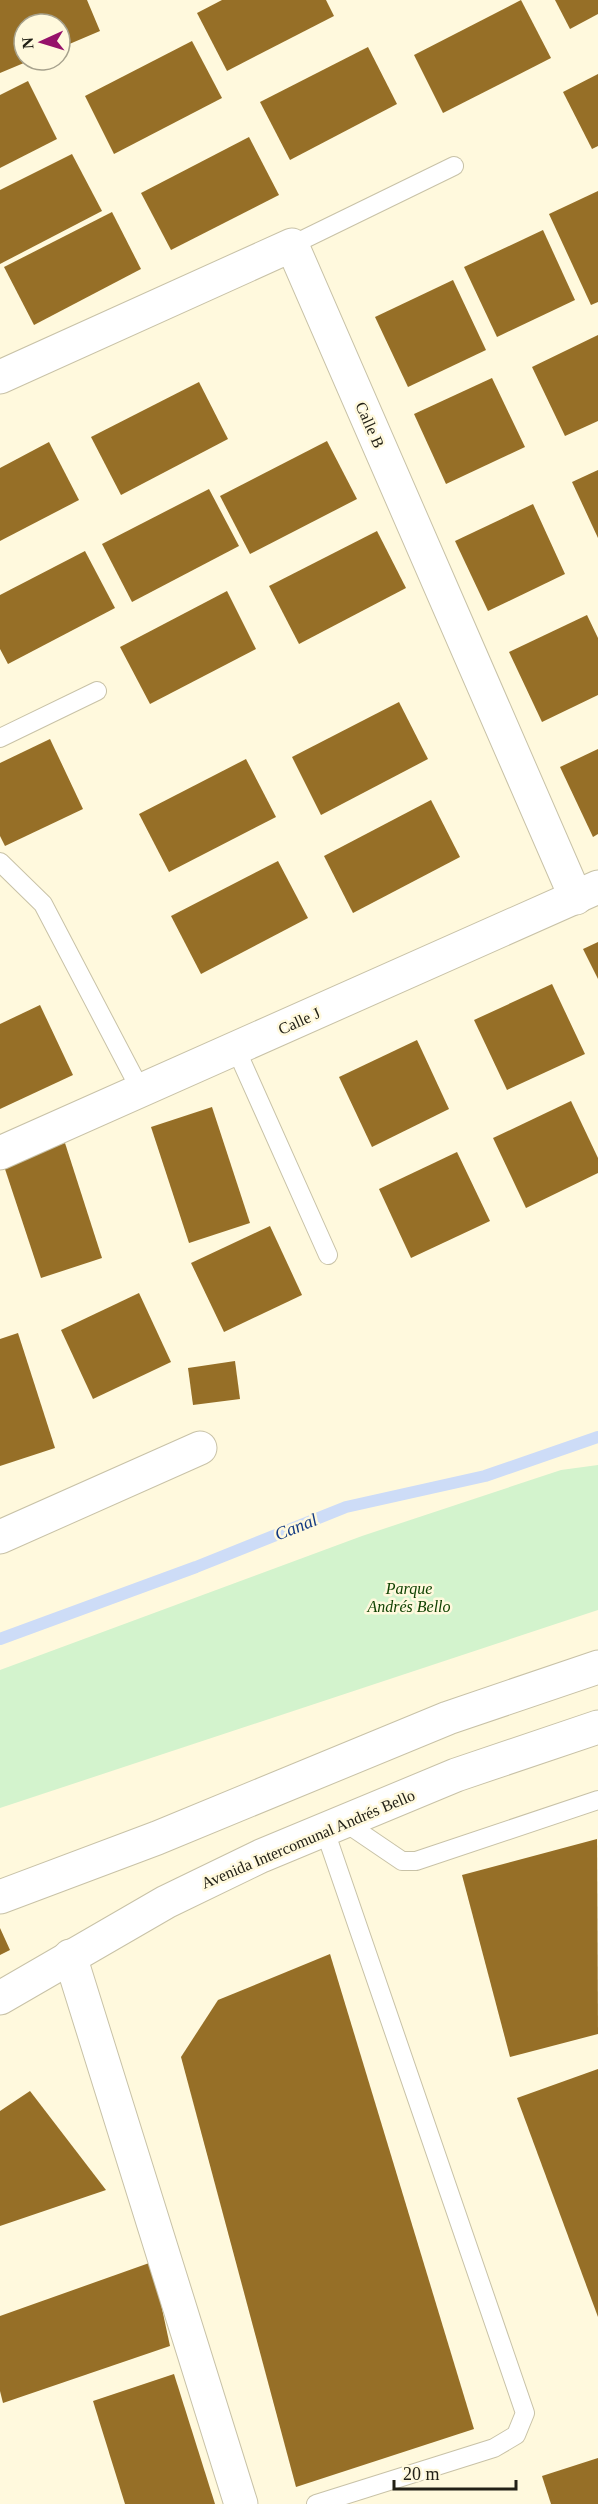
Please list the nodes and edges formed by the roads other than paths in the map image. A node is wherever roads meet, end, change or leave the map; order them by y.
1 (454, 166) dead end
2 (292, 245) junction
3 (0, 377) edge
4 (97, 691) dead end
5 (0, 738) edge
6 (0, 862) edge
7 (587, 892) edge
8 (236, 1049) junction
9 (141, 1091) junction
10 (0, 1153) edge
11 (328, 1255) dead end
12 (200, 1448) dead end
13 (0, 1537) edge
14 (598, 1667) edge
15 (598, 1727) edge
16 (598, 1800) edge
17 (335, 1827) junction
18 (0, 1897) edge
19 (70, 1956) junction
20 (0, 1998) edge
21 (241, 2504) edge
22 (316, 2504) edge

1 - 2 lane
2 - 3 street
2 - 7 street, Calle B
4 - 5 lane
6 - 9 lane
7 - 8 street, Calle J
8 - 9 street, Calle J
8 - 11 lane
9 - 10 street, Calle J
12 - 13 street
14 - 18 street
15 - 17 street, Avenida Intercomunal Andrés Bello
16 - 17 lane
17 - 19 street, Avenida Intercomunal Andrés Bello
17 - 22 lane
19 - 20 street, Avenida Intercomunal Andrés Bello
19 - 21 street

